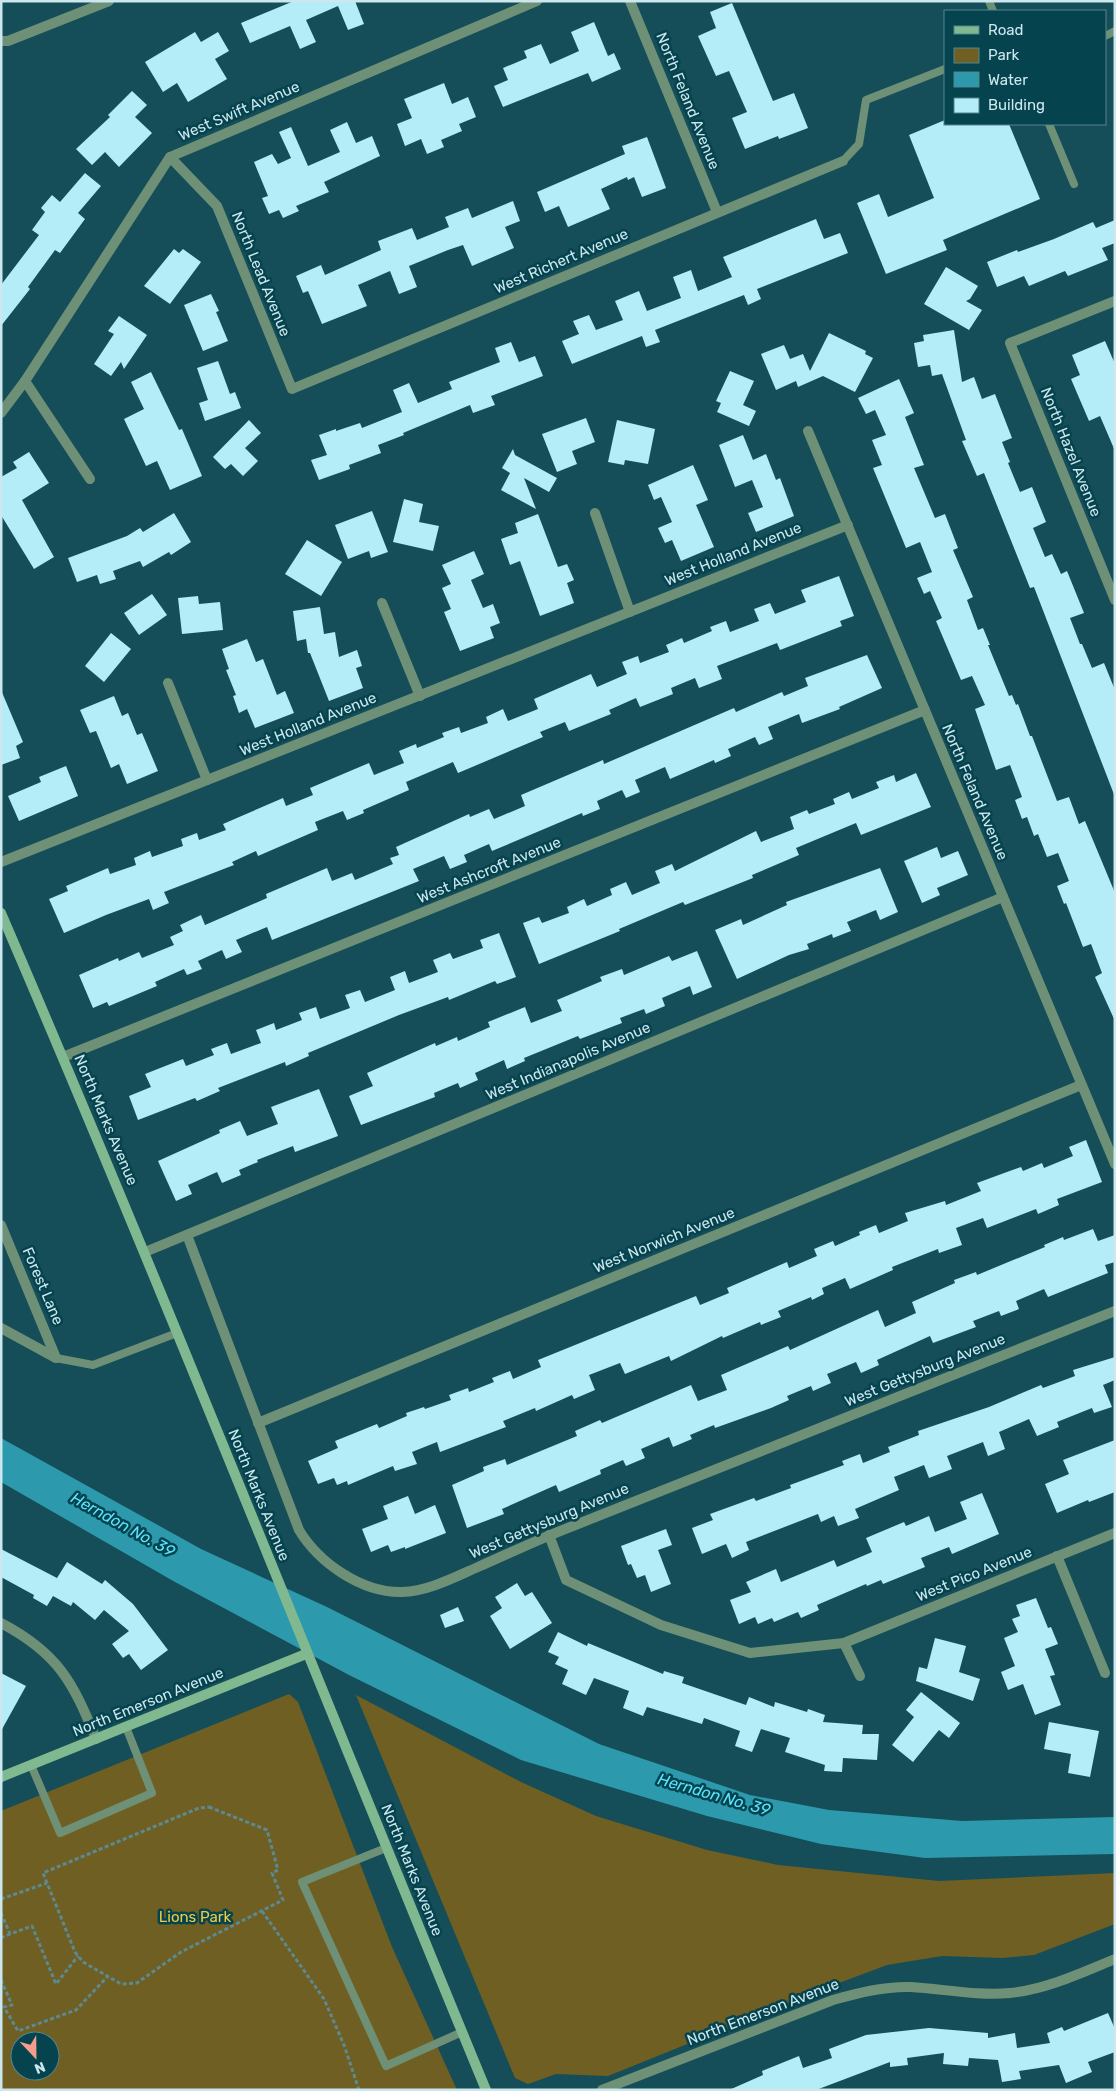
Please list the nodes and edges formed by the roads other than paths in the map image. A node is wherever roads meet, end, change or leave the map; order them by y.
1 (109, 1) edge
2 (537, 1) edge
3 (630, 1) edge
4 (1, 41) edge
5 (944, 69) edge
6 (1049, 125) edge
7 (170, 157) junction
8 (842, 161) joint
9 (1074, 184) dead end
10 (717, 212) junction
11 (1115, 301) edge
12 (25, 381) junction
13 (292, 389) joint
14 (1, 414) edge
15 (808, 431) dead end
16 (90, 479) dead end
17 (595, 513) dead end
18 (848, 525) junction
19 (1115, 600) edge
20 (382, 603) dead end
21 (630, 612) junction
22 (168, 683) dead end
23 (420, 696) junction
24 (925, 710) junction
25 (207, 780) junction
26 (1, 862) edge
27 (1003, 897) junction
28 (1, 913) edge
29 (63, 1057) junction
30 (1082, 1085) junction
31 (1115, 1164) edge
32 (1, 1225) edge
33 (187, 1236) junction
34 (145, 1252) junction
35 (1115, 1311) edge
36 (1, 1328) edge
37 (177, 1333) junction
38 (56, 1358) junction
39 (258, 1423) junction
40 (1115, 1533) edge
41 (549, 1535) junction
42 (1057, 1556) junction
43 (1, 1623) edge
44 (844, 1643) junction
45 (306, 1654) junction
46 (1105, 1673) dead end
47 (860, 1676) dead end
48 (126, 1727) junction
49 (96, 1739) junction
50 (31, 1765) junction
51 (1, 1777) edge
52 (386, 1848) junction
53 (1115, 1960) edge
54 (462, 2032) junction
55 (486, 2090) edge
56 (602, 2090) edge

1 - 4 street
2 - 7 street, West Swift Avenue
3 - 10 street, North Feland Avenue
5 - 8 lane
6 - 9 lane
7 - 12 street, West Swift Avenue
7 - 13 street, North Lead Avenue
8 - 10 street, West Richert Avenue
10 - 13 street, West Richert Avenue
11 - 19 street, North Hazel Avenue
12 - 14 street, West Swift Avenue
12 - 16 street
15 - 18 street, North Feland Avenue
17 - 21 street
18 - 21 street, West Holland Avenue
18 - 24 street, North Feland Avenue
20 - 23 street
21 - 23 street, West Holland Avenue
22 - 25 street
23 - 25 street, West Holland Avenue
24 - 27 street, North Feland Avenue
24 - 29 street, West Ashcroft Avenue
25 - 26 street, West Holland Avenue
27 - 30 street, North Feland Avenue
27 - 33 street, West Indianapolis Avenue
28 - 29 main road, North Marks Avenue
29 - 34 main road, North Marks Avenue
30 - 31 street, North Feland Avenue
30 - 39 street, West Norwich Avenue
32 - 38 street, Forest Lane
33 - 34 street, West Indianapolis Avenue
33 - 39 street, West Gettysburg Avenue
34 - 37 main road, North Marks Avenue
35 - 41 street, West Gettysburg Avenue
36 - 38 street
37 - 38 lane
37 - 45 main road, North Marks Avenue
39 - 41 street, West Gettysburg Avenue
40 - 42 street, West Pico Avenue
41 - 44 street, West Pico Avenue
42 - 44 street, West Pico Avenue
42 - 46 street
43 - 49 street
44 - 47 street
45 - 48 main road, North Emerson Avenue
45 - 52 main road, North Marks Avenue
48 - 49 main road, North Emerson Avenue
48 - 50 lane
49 - 50 main road, North Emerson Avenue
50 - 51 main road, North Emerson Avenue
52 - 54 main road, North Marks Avenue
52 - 54 lane
53 - 56 street, North Emerson Avenue
54 - 55 main road, North Marks Avenue

